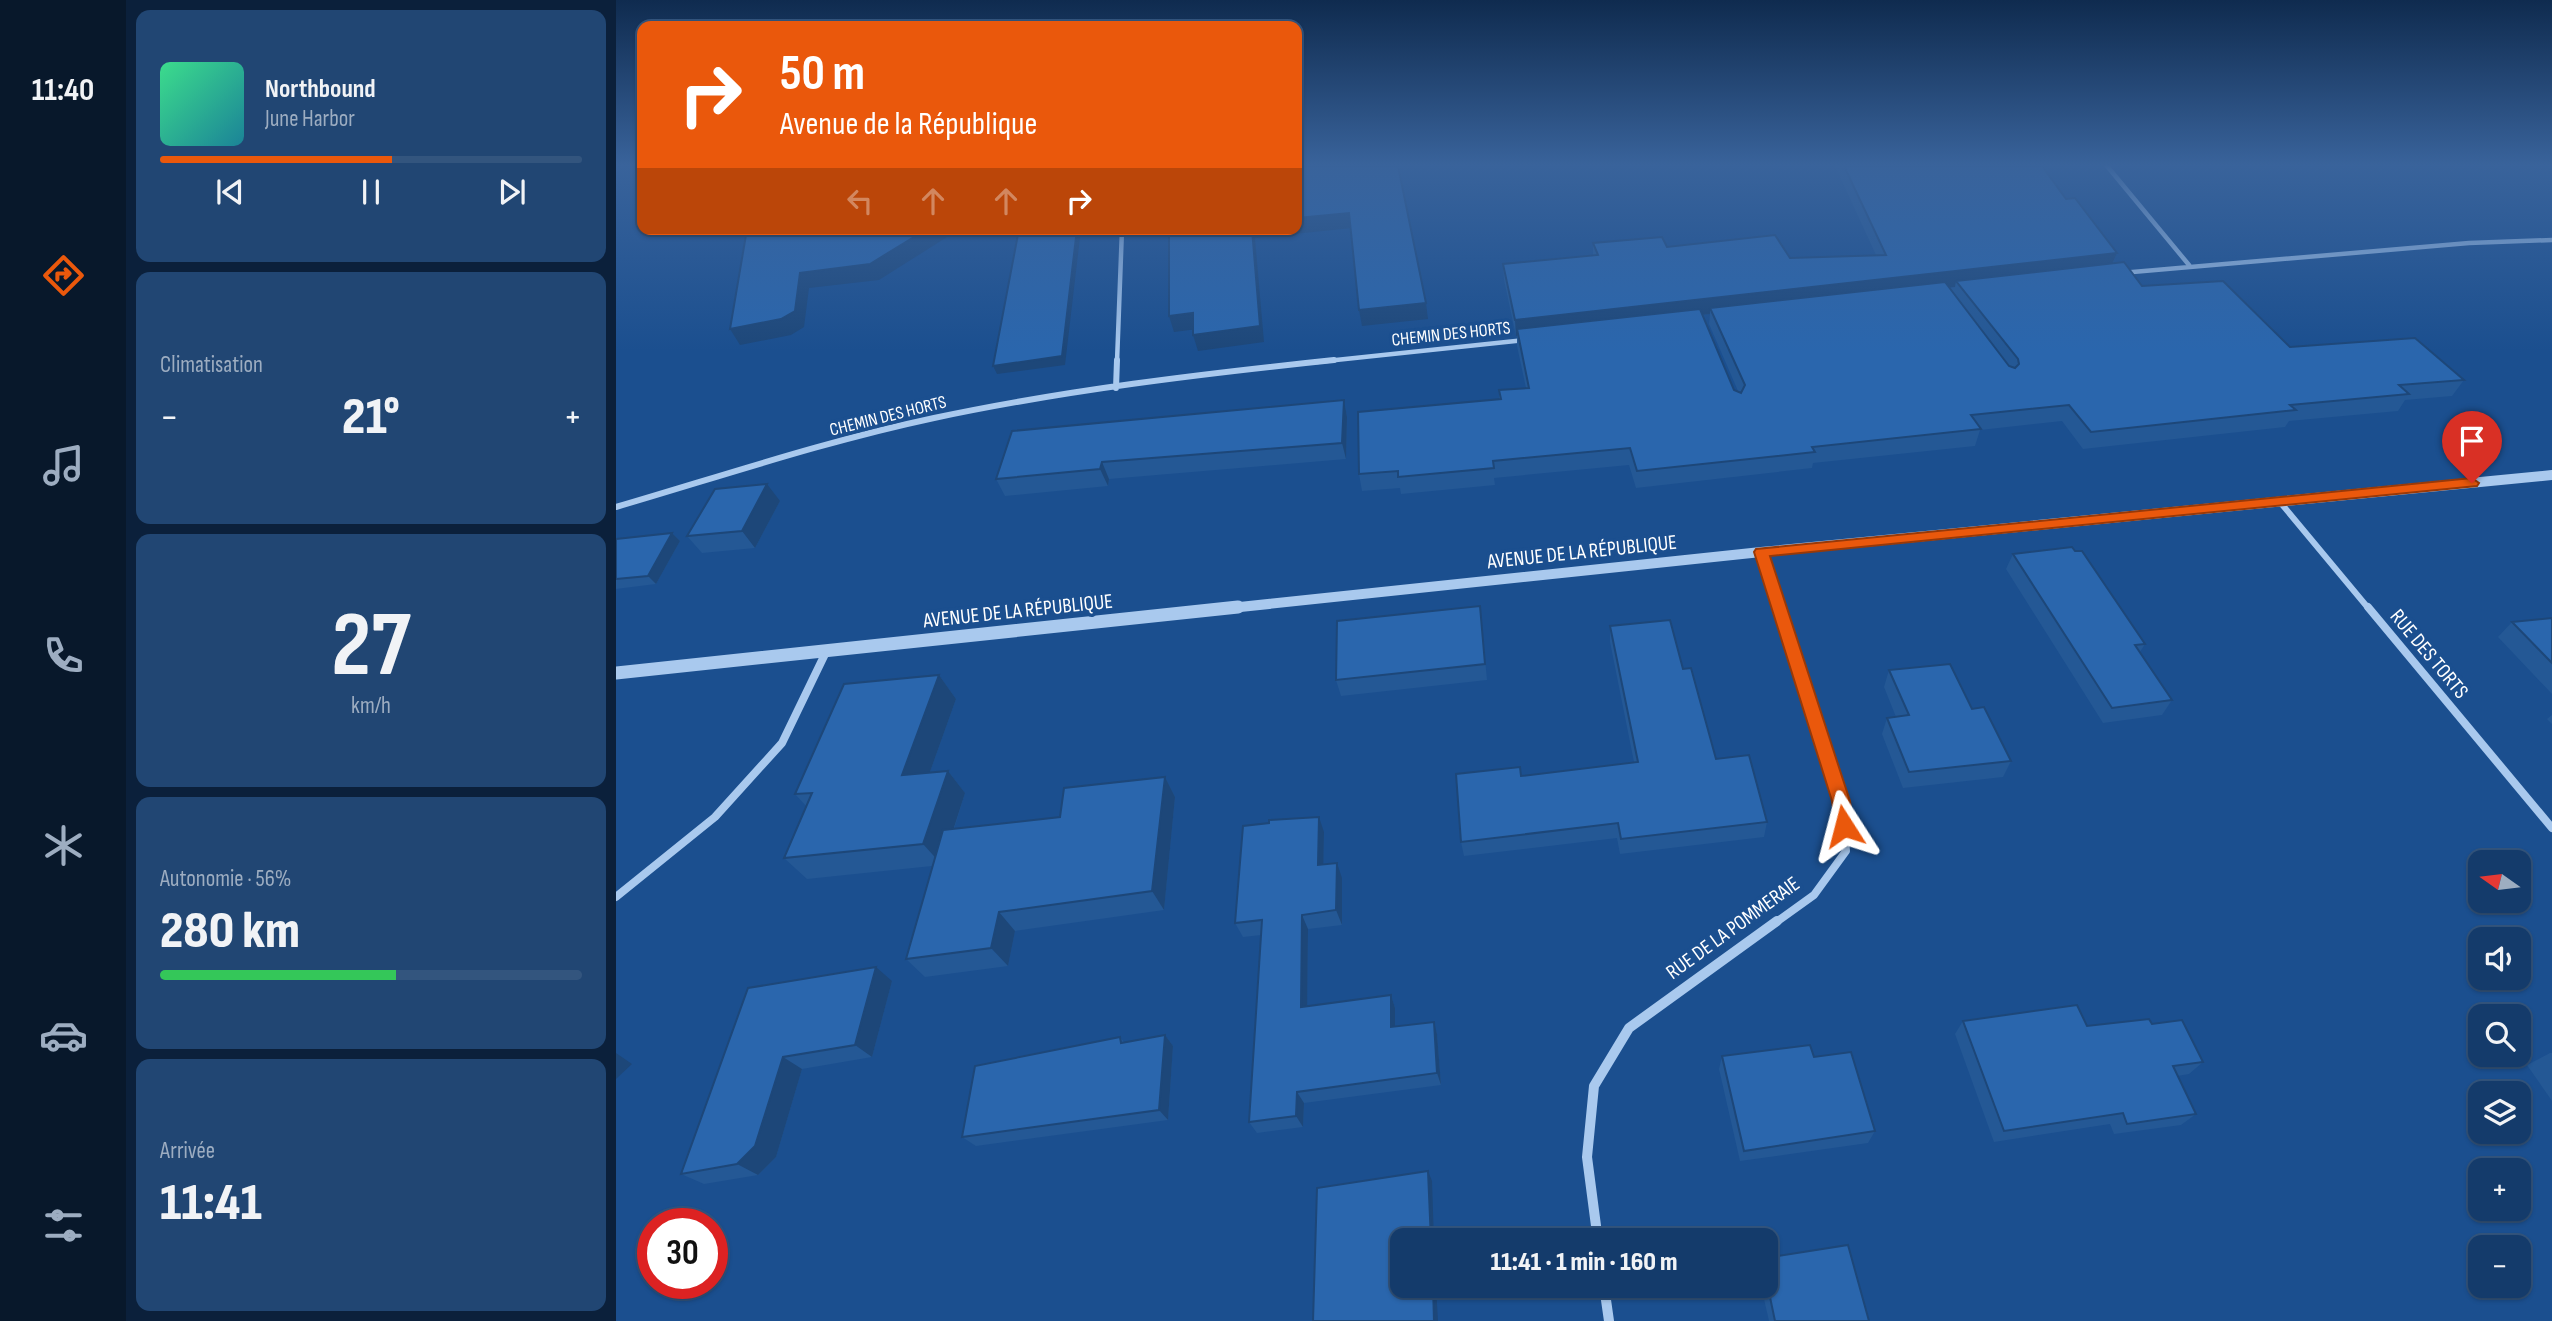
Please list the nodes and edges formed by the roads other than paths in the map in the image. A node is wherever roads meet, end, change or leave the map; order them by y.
1 (2158, 228) edge
2 (1122, 235) edge
3 (2552, 240) edge
4 (2189, 265) junction
5 (2107, 274) edge
6 (1538, 338) edge
7 (1116, 388) junction
8 (2552, 475) edge
9 (2280, 502) junction
10 (616, 507) edge
11 (1761, 552) junction
12 (827, 651) junction
13 (616, 673) edge
14 (2552, 828) edge
15 (616, 897) edge
16 (1596, 1228) edge
17 (1606, 1298) edge
18 (1609, 1321) edge

1 - 4 street
2 - 7 street
3 - 4 street
4 - 5 street
6 - 7 street, CHEMIN DES HORTS
7 - 10 street, CHEMIN DES HORTS
8 - 9 street, AVENUE DE LA RÉPUBLIQUE
9 - 11 street, AVENUE DE LA RÉPUBLIQUE
9 - 14 street, RUE DES TORTS
11 - 12 street, AVENUE DE LA RÉPUBLIQUE
11 - 16 street, RUE DE LA POMMERAIE
12 - 13 street, AVENUE DE LA RÉPUBLIQUE
12 - 15 street
17 - 18 street

